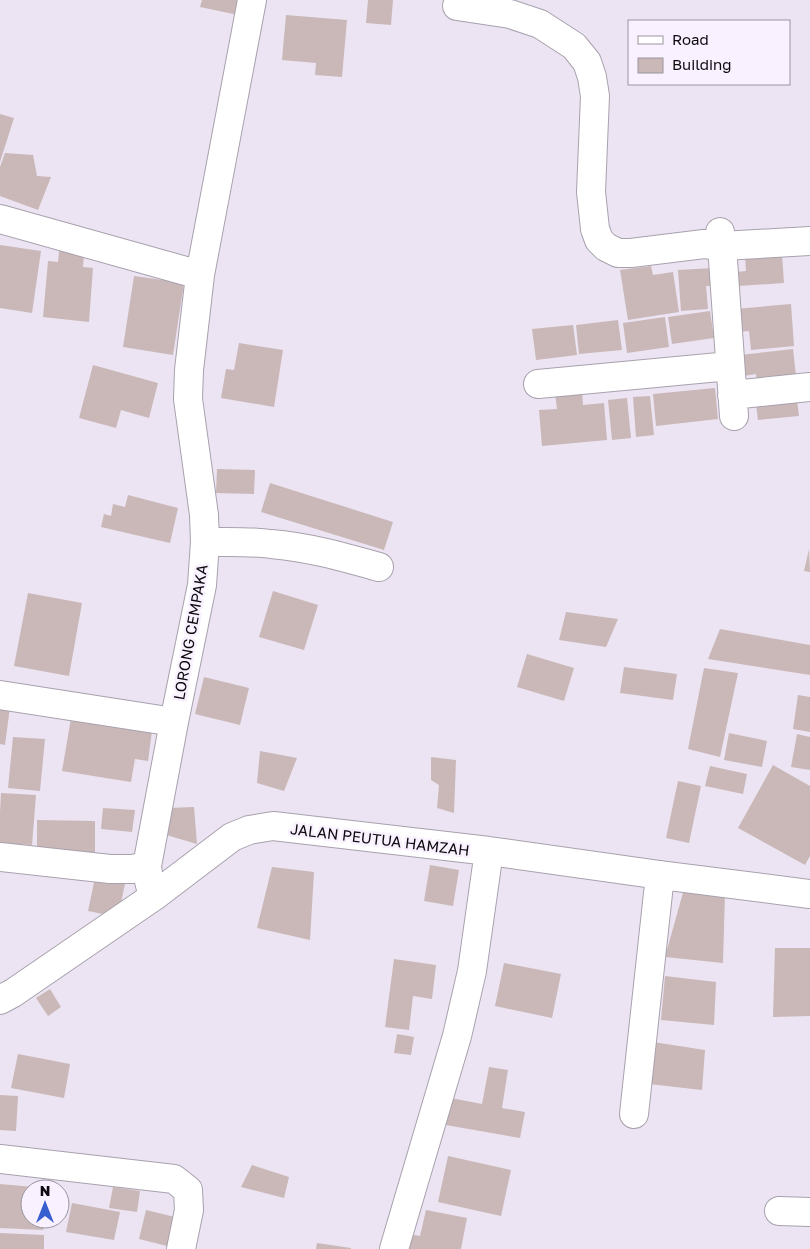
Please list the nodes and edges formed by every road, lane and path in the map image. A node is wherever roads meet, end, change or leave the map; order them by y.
1 (252, 0) edge
2 (457, 6) dead end
3 (0, 219) edge
4 (810, 223) edge
5 (715, 240) junction
6 (810, 241) edge
7 (200, 275) junction
8 (730, 366) junction
9 (538, 384) dead end
10 (810, 387) edge
11 (206, 542) junction
12 (379, 567) dead end
13 (0, 695) edge
14 (174, 722) junction
15 (489, 851) junction
16 (0, 857) edge
17 (147, 866) junction
18 (660, 876) junction
19 (810, 894) edge
20 (153, 897) junction
21 (0, 1000) edge
22 (634, 1114) dead end
23 (0, 1159) edge
24 (779, 1211) dead end
25 (810, 1212) edge
26 (180, 1249) edge
27 (394, 1249) edge

1 - 7 street, LORONG CEMPAKA
2 - 5 street
3 - 7 street
4 - 5 street
5 - 6 street
5 - 8 street
7 - 11 street, LORONG CEMPAKA
8 - 9 street
8 - 10 street
11 - 12 street
11 - 14 street, LORONG CEMPAKA
13 - 14 street
14 - 17 street, LORONG CEMPAKA
15 - 18 street, JALAN PEUTUA HAMZAH
15 - 20 street, JALAN PEUTUA HAMZAH
15 - 27 street
16 - 17 street
17 - 20 street, LORONG CEMPAKA
18 - 19 street, JALAN PEUTUA HAMZAH
18 - 22 street
20 - 21 street, JALAN PEUTUA HAMZAH
23 - 26 street
24 - 25 street

